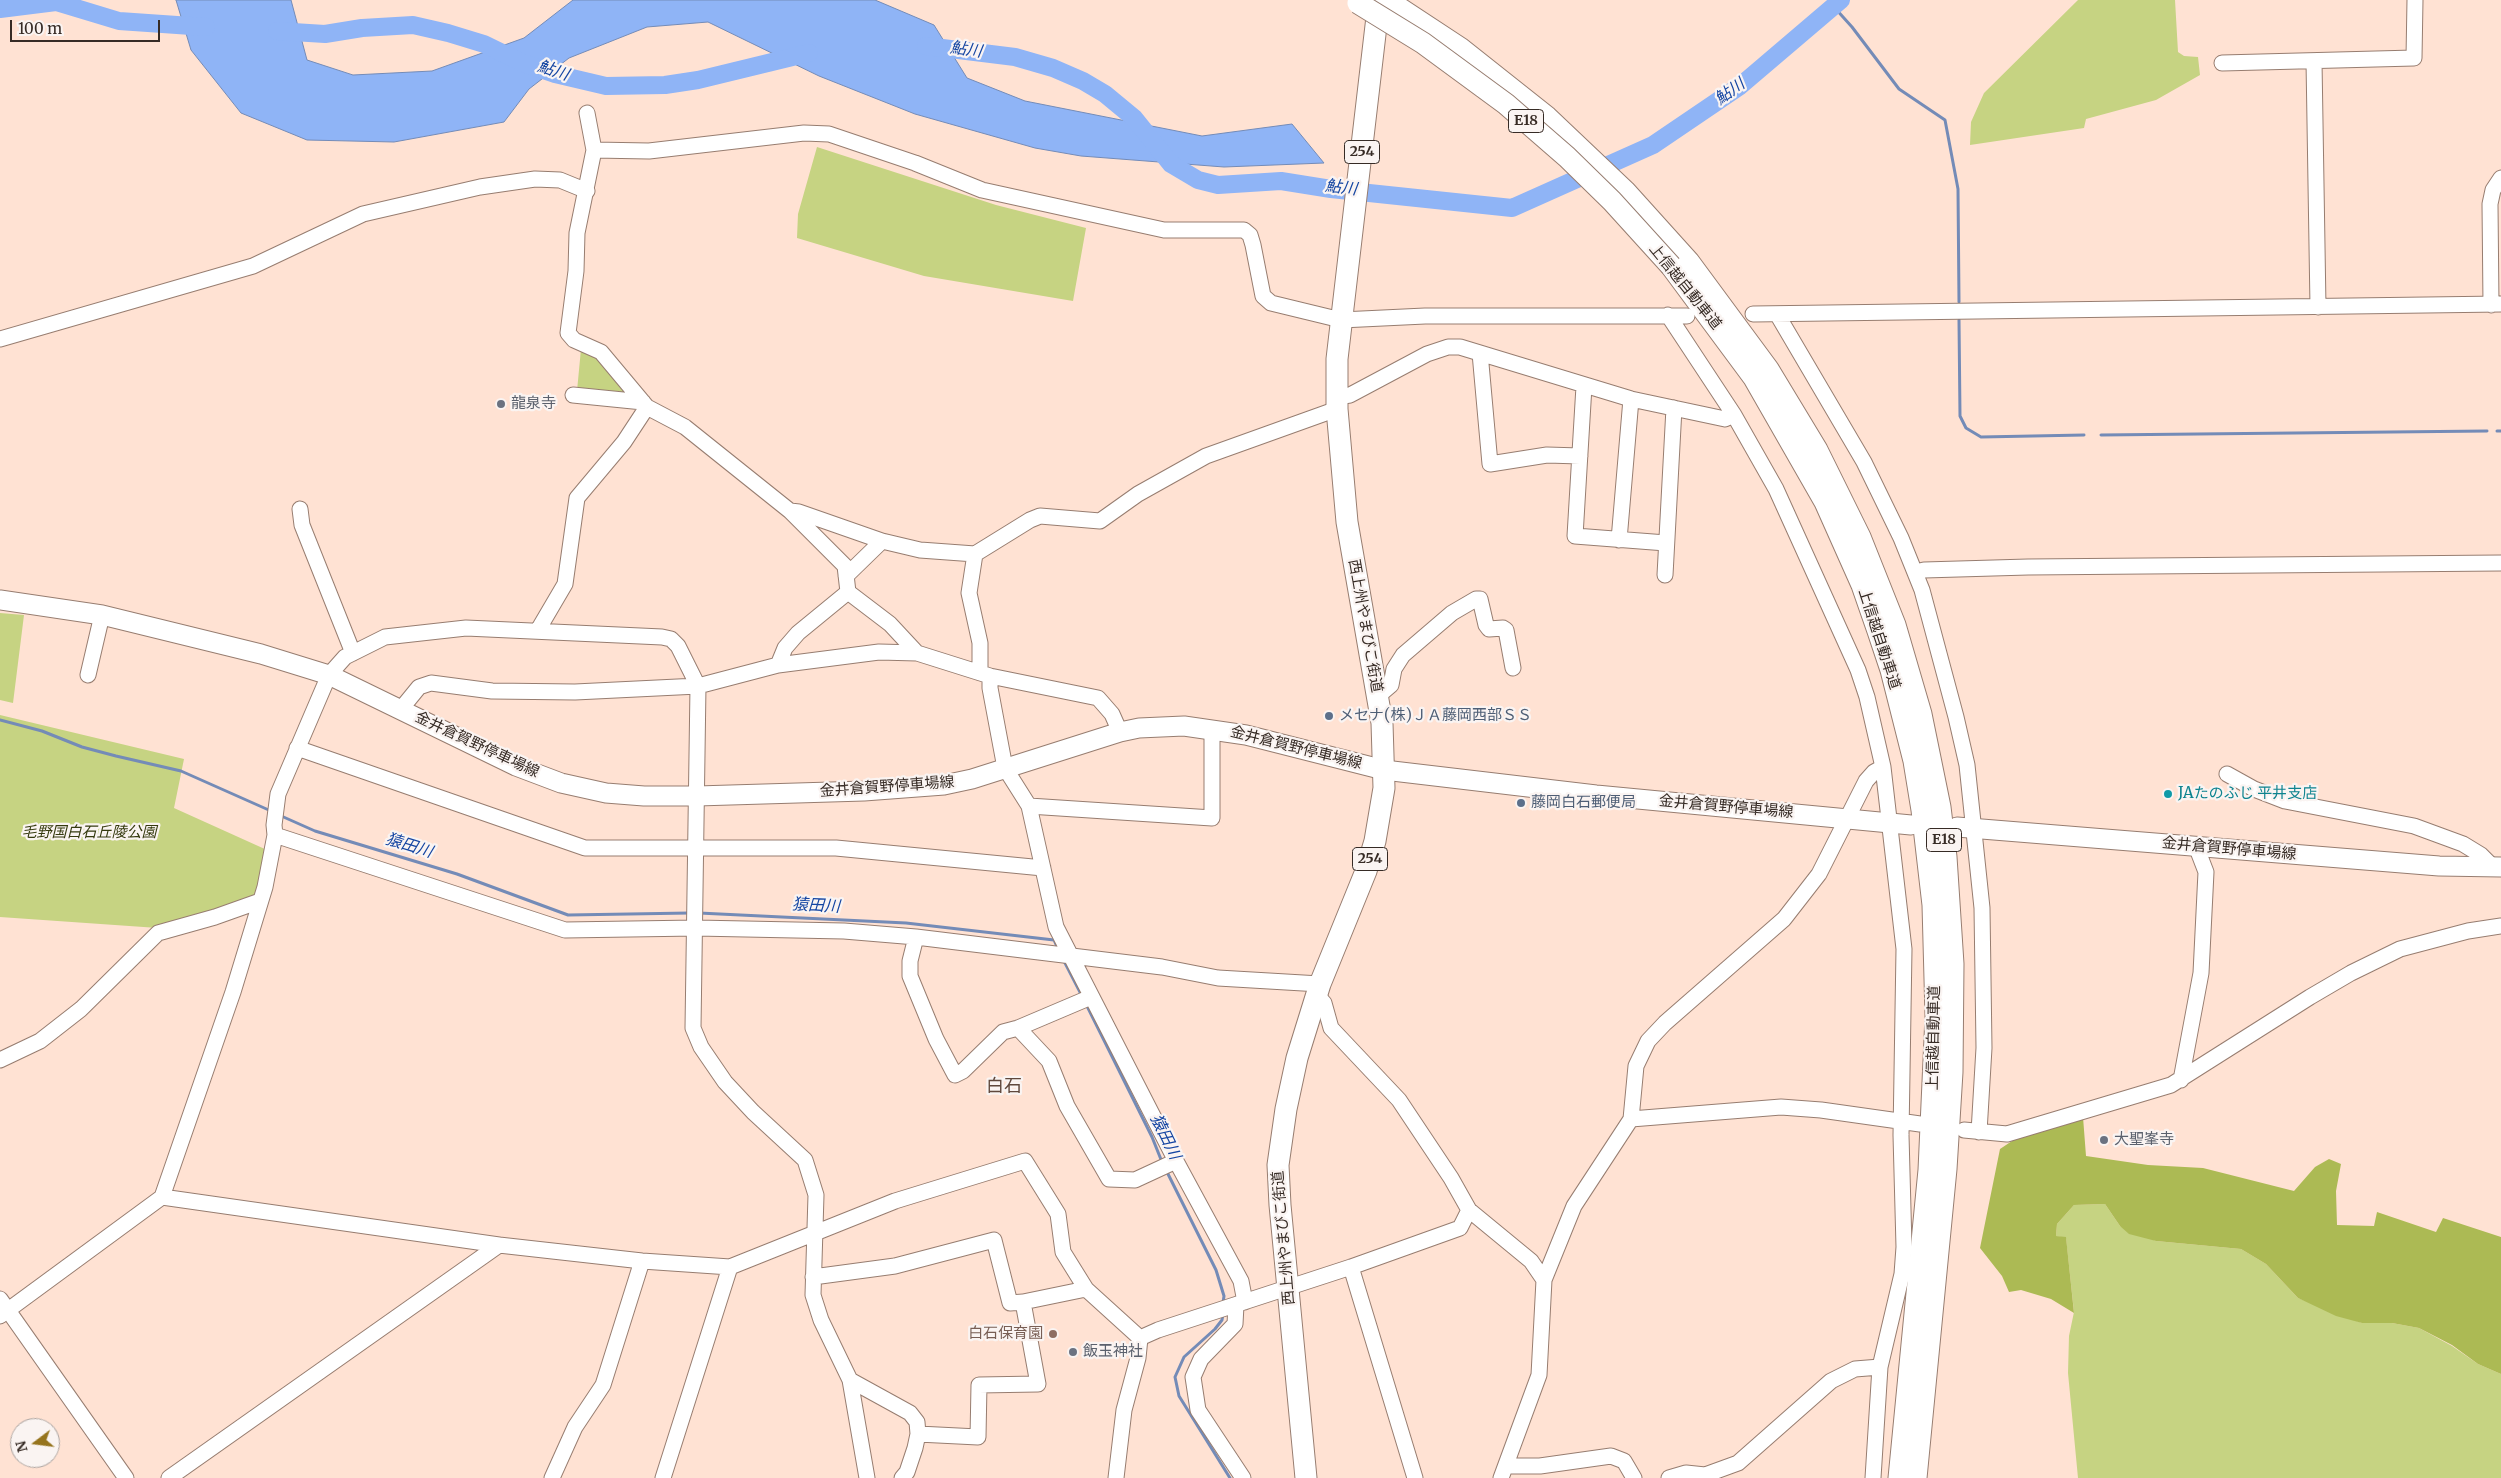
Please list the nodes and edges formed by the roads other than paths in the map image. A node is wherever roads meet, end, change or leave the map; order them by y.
1 (1379, 0) edge
2 (1387, 0) edge
3 (2415, 0) edge
4 (1355, 1) edge
5 (2314, 61) junction
6 (2222, 63) dead end
7 (587, 113) dead end
8 (594, 150) junction
9 (2501, 178) edge
10 (587, 191) junction
11 (1680, 264) junction
12 (2496, 305) edge
13 (2318, 306) junction
14 (1754, 314) dead end
15 (1777, 314) junction
16 (1668, 315) junction
17 (1687, 316) dead end
18 (1341, 320) junction
19 (0, 339) edge
20 (1480, 353) junction
21 (1584, 386) junction
22 (573, 395) dead end
23 (1631, 399) junction
24 (1337, 403) junction
25 (645, 405) junction
26 (1674, 408) junction
27 (1734, 415) junction
28 (1580, 456) junction
29 (300, 508) dead end
30 (790, 511) junction
31 (1619, 540) junction
32 (882, 541) junction
33 (1666, 543) junction
34 (975, 554) junction
35 (2501, 563) edge
36 (1916, 572) junction
37 (1665, 575) dead end
38 (846, 576) junction
39 (848, 592) junction
40 (0, 600) edge
41 (102, 615) junction
42 (538, 630) junction
43 (353, 653) junction
44 (917, 653) junction
45 (778, 665) junction
46 (1513, 668) dead end
47 (985, 674) junction
48 (88, 676) dead end
49 (329, 676) junction
50 (698, 686) junction
51 (1378, 696) junction
52 (401, 709) junction
53 (1212, 729) junction
54 (1120, 732) junction
55 (297, 748) junction
56 (1883, 767) junction
57 (1005, 768) junction
58 (1384, 770) junction
59 (2227, 774) dead end
60 (697, 796) junction
61 (1029, 806) junction
62 (1846, 818) junction
63 (1890, 823) junction
64 (1911, 825) dead end
65 (1966, 828) junction
66 (275, 835) junction
67 (2196, 846) junction
68 (697, 847) junction
69 (2497, 867) edge
70 (1043, 868) junction
71 (260, 901) junction
72 (2501, 926) edge
73 (696, 928) junction
74 (916, 937) junction
75 (1069, 957) junction
76 (1319, 990) junction
77 (1089, 998) junction
78 (1018, 1028) junction
79 (0, 1060) edge
80 (2181, 1080) junction
81 (1631, 1119) junction
82 (1902, 1121) junction
83 (1920, 1124) dead end
84 (1174, 1162) junction
85 (162, 1197) junction
86 (1469, 1210) junction
87 (814, 1232) junction
88 (499, 1245) junction
89 (642, 1261) junction
90 (730, 1267) junction
91 (1351, 1267) junction
92 (813, 1277) junction
93 (1544, 1280) junction
94 (1288, 1288) junction
95 (1086, 1289) junction
96 (1023, 1302) junction
97 (1240, 1303) junction
98 (3, 1308) edge
99 (1140, 1338) junction
100 (1880, 1367) junction
101 (850, 1380) junction
102 (918, 1434) junction
103 (1503, 1472) edge
104 (1706, 1476) edge
105 (126, 1478) edge
106 (168, 1478) edge
107 (552, 1478) edge
108 (663, 1478) edge
109 (867, 1478) edge
110 (902, 1478) edge
111 (1116, 1478) edge
112 (1242, 1478) edge
113 (1306, 1478) edge
114 (1415, 1478) edge
115 (1634, 1478) edge
116 (1669, 1478) edge
117 (1873, 1478) edge
118 (1899, 1478) edge
119 (1916, 1478) edge

1 - 18 highway, 西上州やまびこ街道 / 254
2 - 11 highway, 上信越自動車道 / E18
3 - 5 street
4 - 11 highway, 上信越自動車道 / E18, bridge
5 - 6 street
5 - 13 street
7 - 8 street
8 - 10 street
8 - 18 street
9 - 12 street
10 - 19 street
10 - 25 street
11 - 118 highway, 上信越自動車道 / E18
11 - 119 highway, 上信越自動車道 / E18
12 - 13 street
13 - 15 street
14 - 15 street
15 - 36 street
16 - 17 street
16 - 18 street
16 - 27 street
18 - 24 highway, 西上州やまびこ街道 / 254
20 - 21 street
20 - 24 street
20 - 28 street
21 - 23 street
21 - 28 street
22 - 25 street
23 - 26 street
23 - 31 street
24 - 34 street
24 - 51 highway, 西上州やまびこ街道 / 254
25 - 30 street
25 - 42 street
26 - 27 street
26 - 33 street
27 - 56 street
28 - 31 street
29 - 43 street
30 - 32 street
30 - 38 street
31 - 33 street
32 - 34 street
32 - 38 street
33 - 37 street
34 - 47 street
35 - 36 street
36 - 65 street
38 - 39 street
39 - 44 street
39 - 45 street
40 - 41 main road, 金井倉賀野停車場線
41 - 48 street
41 - 49 main road, 金井倉賀野停車場線
42 - 43 street
42 - 50 street
43 - 49 street
44 - 45 street
44 - 47 street
45 - 50 street
46 - 51 street
47 - 54 street
47 - 57 street
49 - 52 main road, 金井倉賀野停車場線
49 - 55 street
50 - 52 street
50 - 60 street
51 - 58 highway, 西上州やまびこ街道 / 254
52 - 60 main road, 金井倉賀野停車場線
53 - 54 main road, 金井倉賀野停車場線
53 - 58 main road, 金井倉賀野停車場線
53 - 61 street
54 - 57 main road, 金井倉賀野停車場線
55 - 66 street
55 - 68 street
56 - 62 street
56 - 63 street
57 - 60 main road, 金井倉賀野停車場線
57 - 61 street
58 - 62 main road, 金井倉賀野停車場線
58 - 76 highway, 西上州やまびこ街道 / 254
59 - 69 street
60 - 68 street
61 - 70 street
62 - 63 main road, 金井倉賀野停車場線
62 - 81 street
63 - 64 main road, 金井倉賀野停車場線
63 - 82 street
65 - 67 main road, 金井倉賀野停車場線
65 - 80 street
66 - 71 street
66 - 73 street
67 - 69 main road, 金井倉賀野停車場線
67 - 80 street
68 - 70 street
68 - 73 street
70 - 75 street
71 - 79 street
71 - 85 street
72 - 80 street
73 - 74 street
73 - 87 street
74 - 75 street
74 - 78 street
75 - 76 street
75 - 77 street
76 - 86 street
76 - 94 highway, 西上州やまびこ街道 / 254
77 - 78 street
77 - 84 street
78 - 84 street
81 - 82 street
81 - 93 street
82 - 83 street
82 - 100 street
84 - 97 street
85 - 88 street
85 - 98 street
86 - 91 street
86 - 93 street
87 - 90 street
87 - 92 street
87 - 95 street
88 - 89 street
88 - 106 street
89 - 90 street
89 - 107 street
90 - 108 street
91 - 94 street
91 - 114 street
92 - 96 street
92 - 101 street
93 - 103 street
94 - 97 street
94 - 113 highway, 西上州やまびこ街道 / 254
95 - 96 street
95 - 99 street
96 - 102 street
97 - 99 street
97 - 112 street
98 - 105 street
99 - 111 street
100 - 104 street
100 - 117 street
101 - 102 street
101 - 109 street
102 - 110 street
103 - 115 street
104 - 116 street

